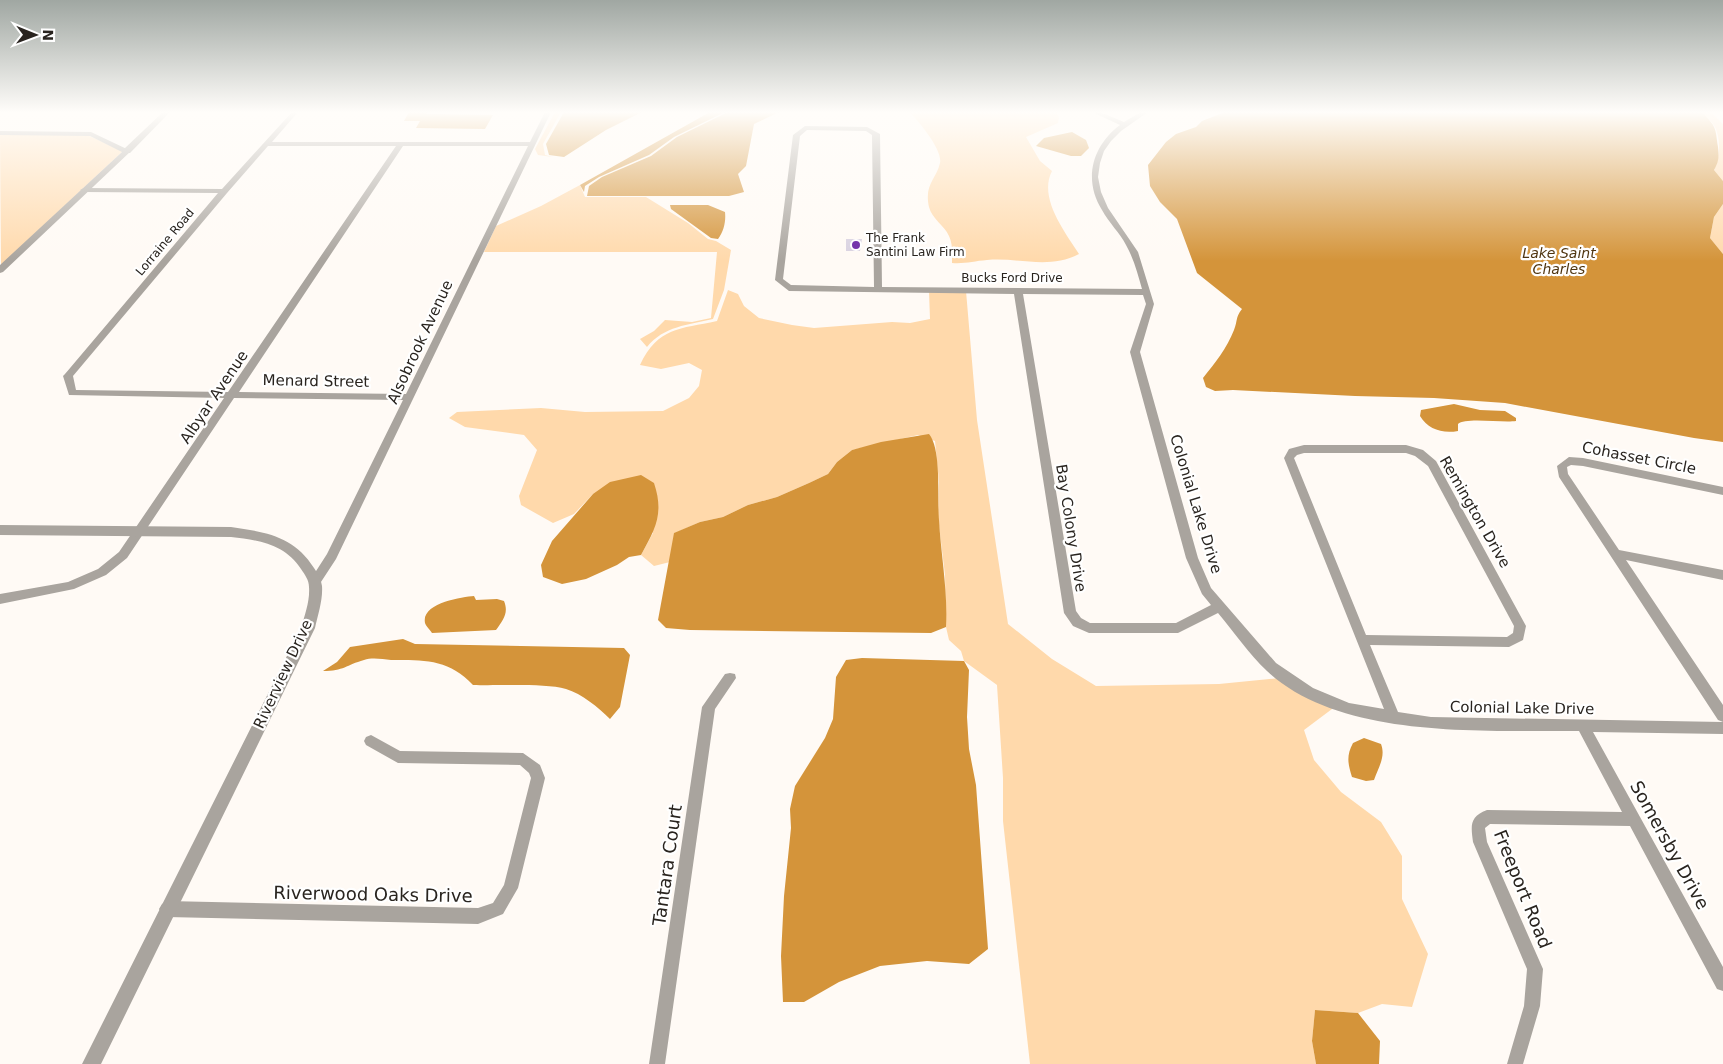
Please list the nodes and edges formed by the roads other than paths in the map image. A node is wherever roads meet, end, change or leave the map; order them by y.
1 (114, 162) edge
2 (250, 162) edge
3 (389, 162) edge
4 (523, 162) edge
5 (794, 162) edge
6 (876, 162) edge
7 (1097, 162) edge
8 (84, 190) junction
9 (224, 191) junction
10 (0, 270) edge
11 (878, 290) junction
12 (1018, 291) junction
13 (1146, 292) junction
14 (72, 393) joint
15 (233, 395) junction
16 (410, 397) junction
17 (1723, 491) edge
18 (0, 530) edge
19 (141, 531) junction
20 (1614, 553) junction
21 (1723, 575) edge
22 (315, 582) junction
23 (0, 599) edge
24 (1218, 607) junction
25 (1362, 640) junction
26 (730, 678) dead end
27 (1723, 716) edge
28 (1394, 717) junction
29 (1583, 726) junction
30 (1723, 728) edge
31 (371, 741) dead end
32 (1634, 819) junction
33 (167, 909) junction
34 (1723, 983) edge
35 (91, 1064) edge
36 (657, 1064) edge
37 (1515, 1064) edge

1 - 8 street
2 - 9 street, Lorraine Road
3 - 15 street, Albyar Avenue
4 - 16 street, Alsobrook Avenue
5 - 11 street, Bucks Ford Drive
6 - 11 street, Bucks Ford Drive
7 - 13 street, Colonial Lake Drive
8 - 9 street
8 - 10 street
9 - 14 street, Lorraine Road
11 - 12 street, Bucks Ford Drive
12 - 13 street, Bucks Ford Drive
12 - 24 street, Bay Colony Drive
13 - 24 street, Colonial Lake Drive
14 - 15 street, Menard Street
15 - 16 street, Menard Street
15 - 19 street, Albyar Avenue
16 - 22 street, Alsobrook Avenue
17 - 20 street, Cohasset Circle
18 - 19 street
19 - 22 street
19 - 23 street, Albyar Avenue
20 - 21 street
20 - 27 street, Cohasset Circle
22 - 33 street, Riverview Drive
24 - 28 street, Colonial Lake Drive
25 - 25 street, Remington Drive
25 - 28 street, Remington Drive
26 - 36 street, Tantara Court
28 - 29 street, Colonial Lake Drive
29 - 30 street, Colonial Lake Drive
29 - 32 street, Somersby Drive
31 - 33 street, Riverwood Oaks Drive
32 - 34 street, Somersby Drive
32 - 37 street, Freeport Road
33 - 35 street, Riverview Drive

